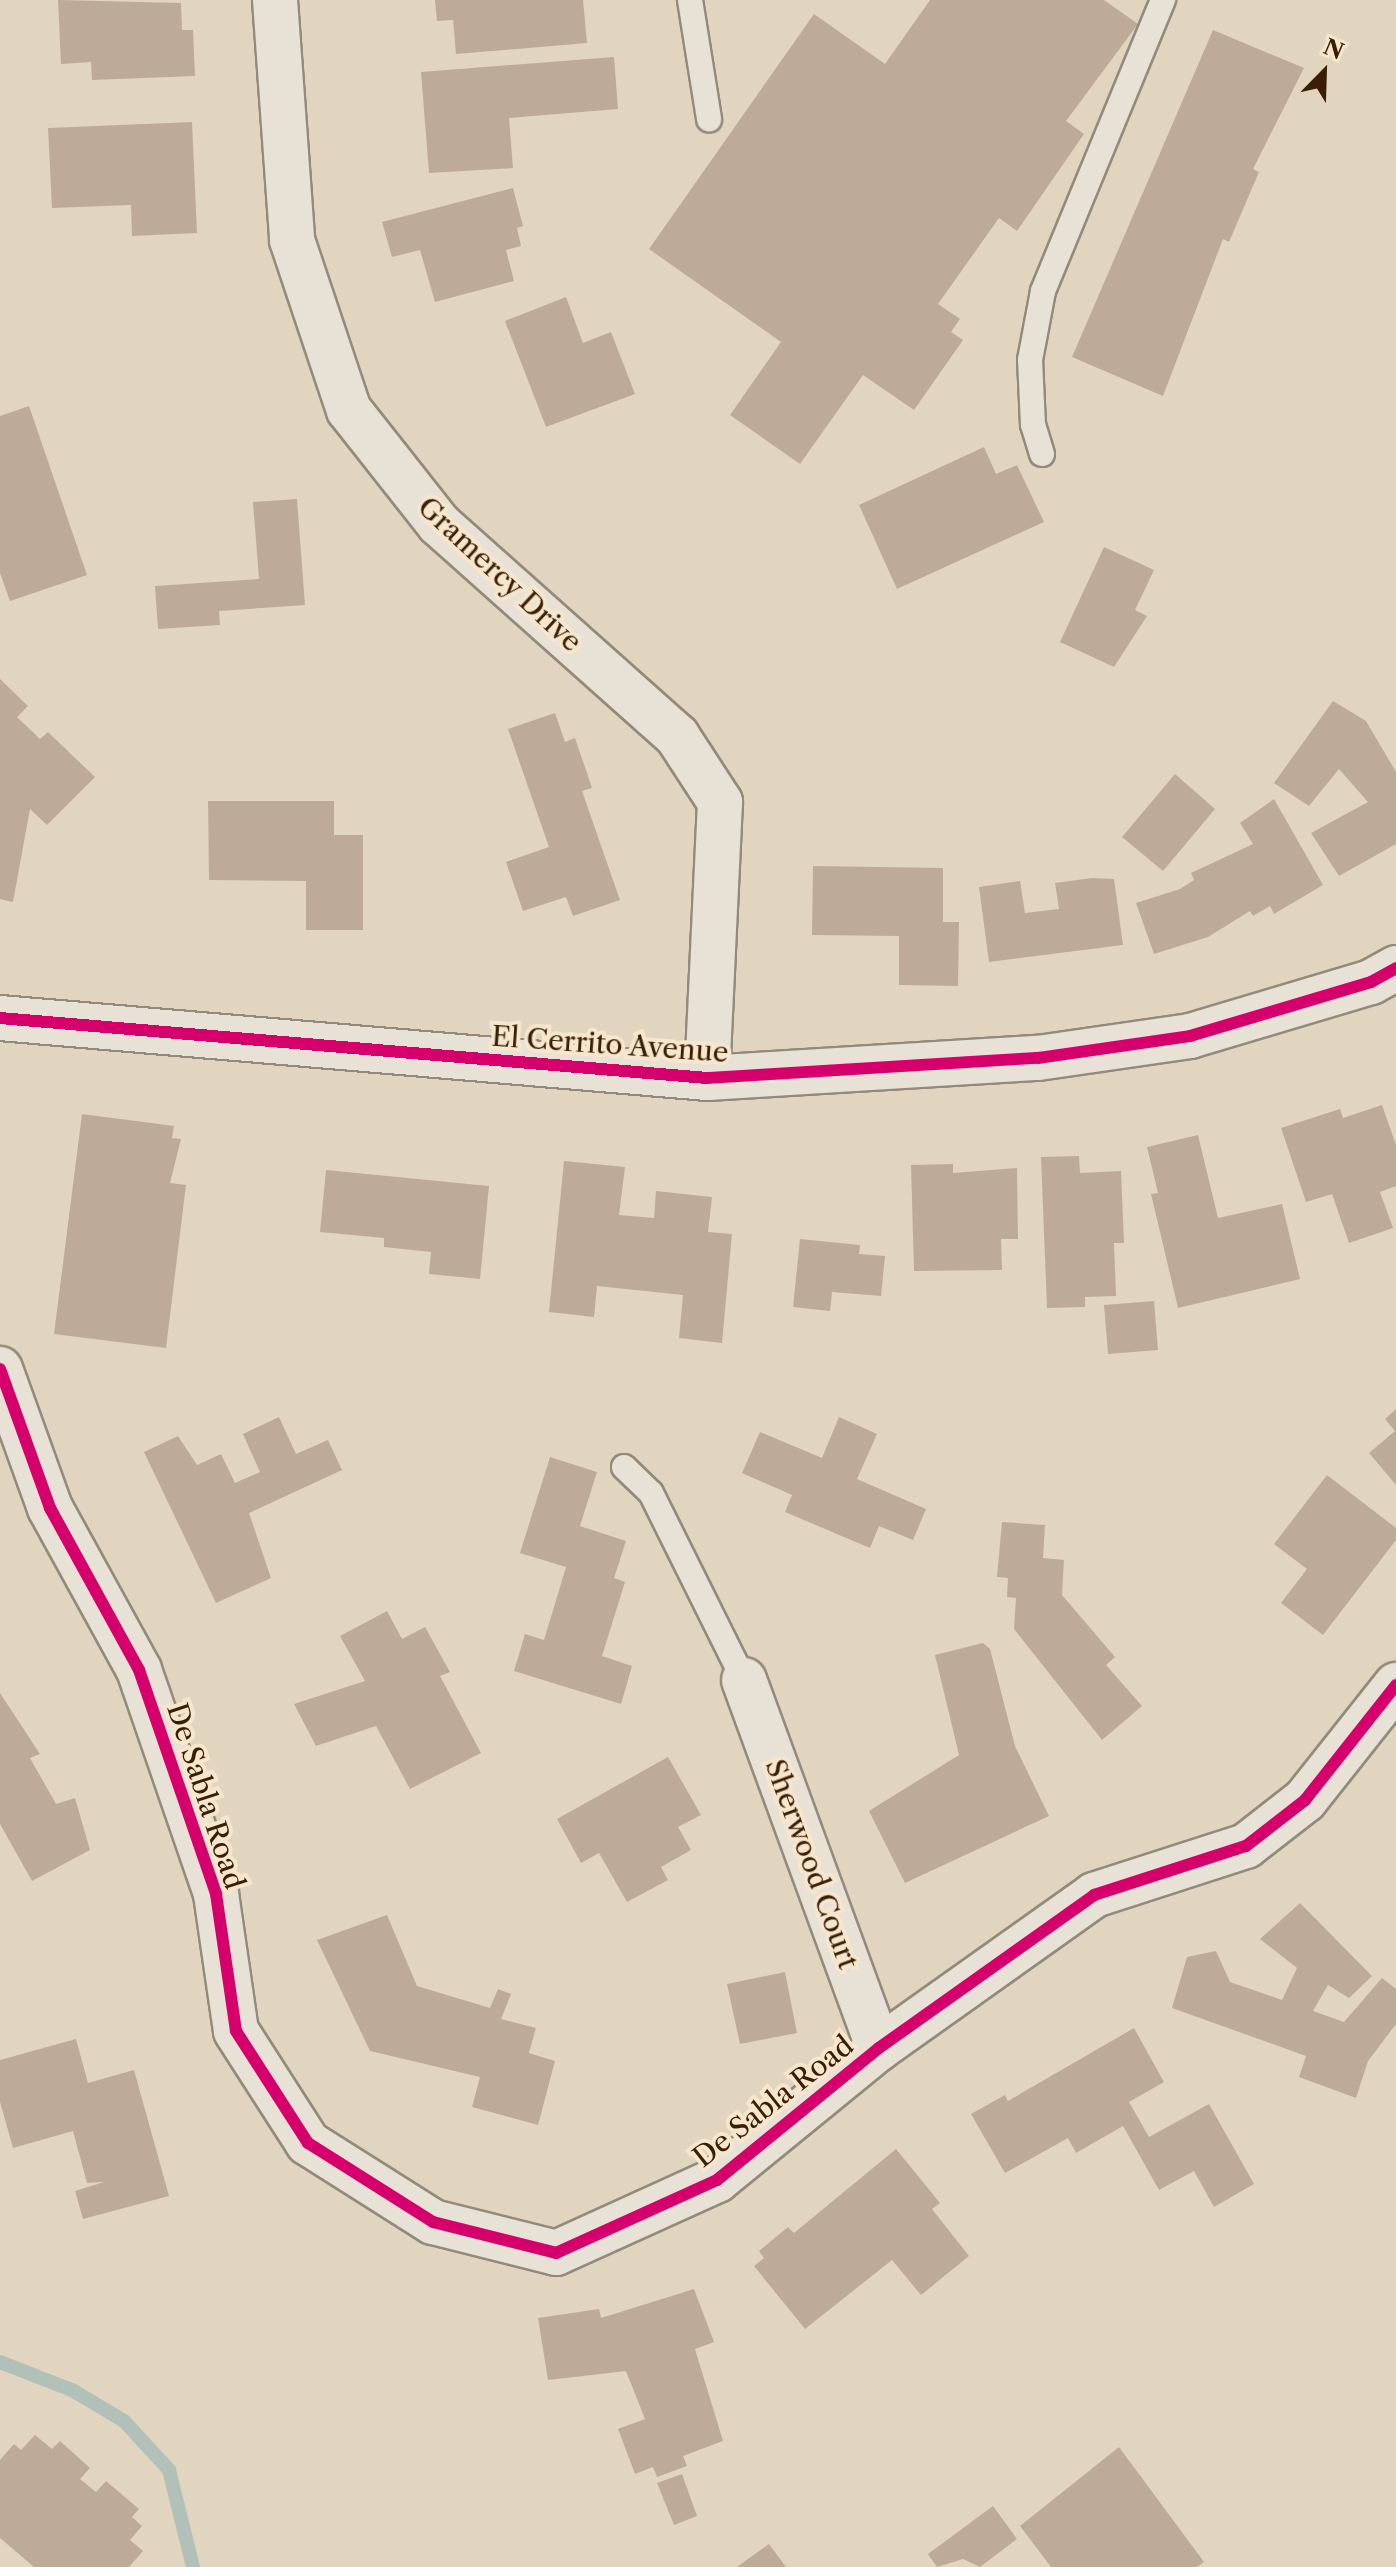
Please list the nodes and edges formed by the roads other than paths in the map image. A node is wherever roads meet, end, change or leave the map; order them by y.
1 (275, 0) edge
2 (690, 0) edge
3 (1163, 0) edge
4 (709, 119) dead end
5 (1042, 454) dead end
6 (1396, 968) edge
7 (0, 1018) edge
8 (707, 1078) junction
9 (0, 1369) edge
10 (624, 1467) dead end
11 (744, 1680) joint
12 (1396, 1685) edge
13 (879, 2048) junction

1 - 8 street, Gramercy Drive
2 - 4 lane
3 - 5 lane
6 - 8 street, El Cerrito Avenue
7 - 8 street, El Cerrito Avenue
9 - 13 street, De Sabla Road
10 - 11 lane
11 - 13 street, Sherwood Court
12 - 13 street, De Sabla Road

